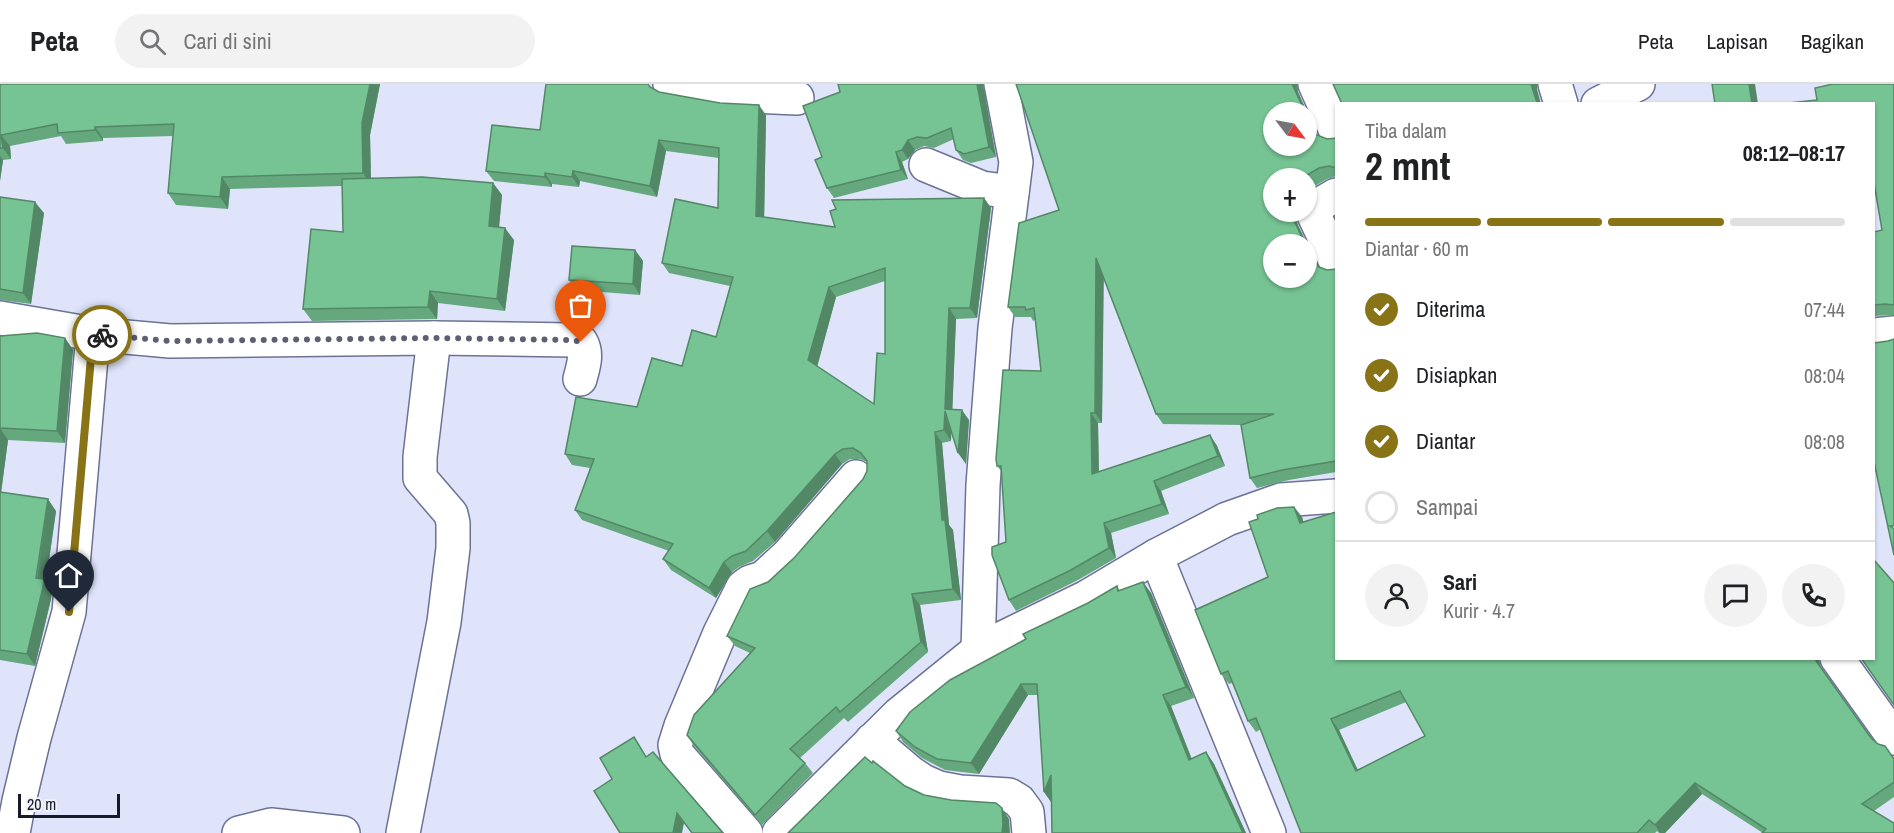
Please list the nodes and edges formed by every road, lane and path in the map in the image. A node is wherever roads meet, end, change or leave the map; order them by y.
1 (670, 84) edge
2 (1001, 84) edge
3 (1315, 84) edge
4 (1556, 84) edge
5 (797, 98) dead end
6 (1560, 102) edge
7 (1335, 129) edge
8 (926, 165) dead end
9 (1012, 192) junction
10 (1335, 196) edge
11 (1335, 260) edge
12 (0, 318) edge
13 (88, 333) junction
14 (1894, 333) edge
15 (1875, 335) edge
16 (434, 338) junction
17 (580, 380) dead end
18 (856, 477) dead end
19 (1335, 496) edge
20 (1156, 556) junction
21 (978, 650) junction
22 (1838, 660) edge
23 (1894, 738) edge
24 (872, 740) junction
25 (14, 833) edge
26 (239, 833) edge
27 (343, 833) edge
28 (403, 833) edge
29 (746, 833) edge
30 (779, 833) edge
31 (1029, 833) edge
32 (1269, 833) edge

1 - 5 street
2 - 9 street
3 - 7 street
4 - 6 street
8 - 9 street
9 - 21 street
10 - 11 street
12 - 13 street
13 - 16 street
13 - 25 street
14 - 15 street
16 - 17 street
16 - 28 street
18 - 29 street
19 - 20 street
20 - 21 street
20 - 32 street
21 - 24 street
22 - 23 street
24 - 30 street
24 - 31 street
26 - 27 street

